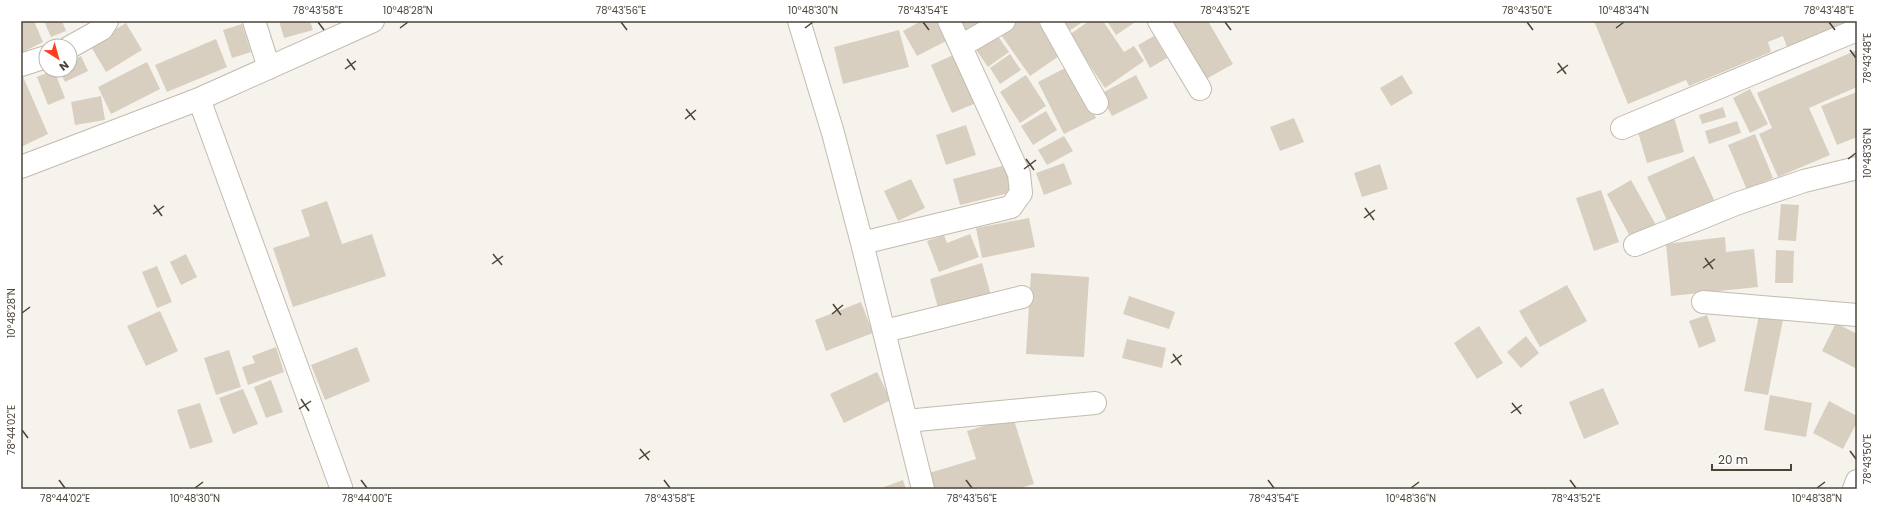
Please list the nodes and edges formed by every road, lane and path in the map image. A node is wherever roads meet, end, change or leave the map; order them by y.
1 (107, 21) edge
2 (254, 21) edge
3 (373, 21) edge
4 (800, 21) edge
5 (949, 21) edge
6 (1004, 21) edge
7 (1051, 21) edge
8 (1158, 21) edge
9 (1857, 30) edge
10 (78, 42) edge
11 (961, 46) junction
12 (38, 60) edge
13 (21, 65) edge
14 (269, 68) junction
15 (1200, 89) dead end
16 (199, 99) junction
17 (1097, 103) dead end
18 (1622, 128) dead end
19 (21, 167) edge
20 (1857, 168) edge
21 (862, 243) junction
22 (1635, 245) dead end
23 (1022, 296) dead end
24 (1704, 302) dead end
25 (1857, 315) edge
26 (885, 331) junction
27 (1095, 403) dead end
28 (906, 421) junction
29 (1857, 481) edge
30 (341, 487) dead end
31 (923, 489) edge
32 (1854, 489) edge

1 - 10 street
2 - 14 street
3 - 14 street
4 - 21 street
5 - 11 street
6 - 11 street
7 - 17 street
8 - 15 street
9 - 18 street
11 - 21 street
12 - 13 street
14 - 16 street
16 - 19 street
16 - 30 street
20 - 22 street
21 - 26 street
23 - 26 street
24 - 25 street
26 - 28 street
27 - 28 street
28 - 31 street
29 - 32 street

